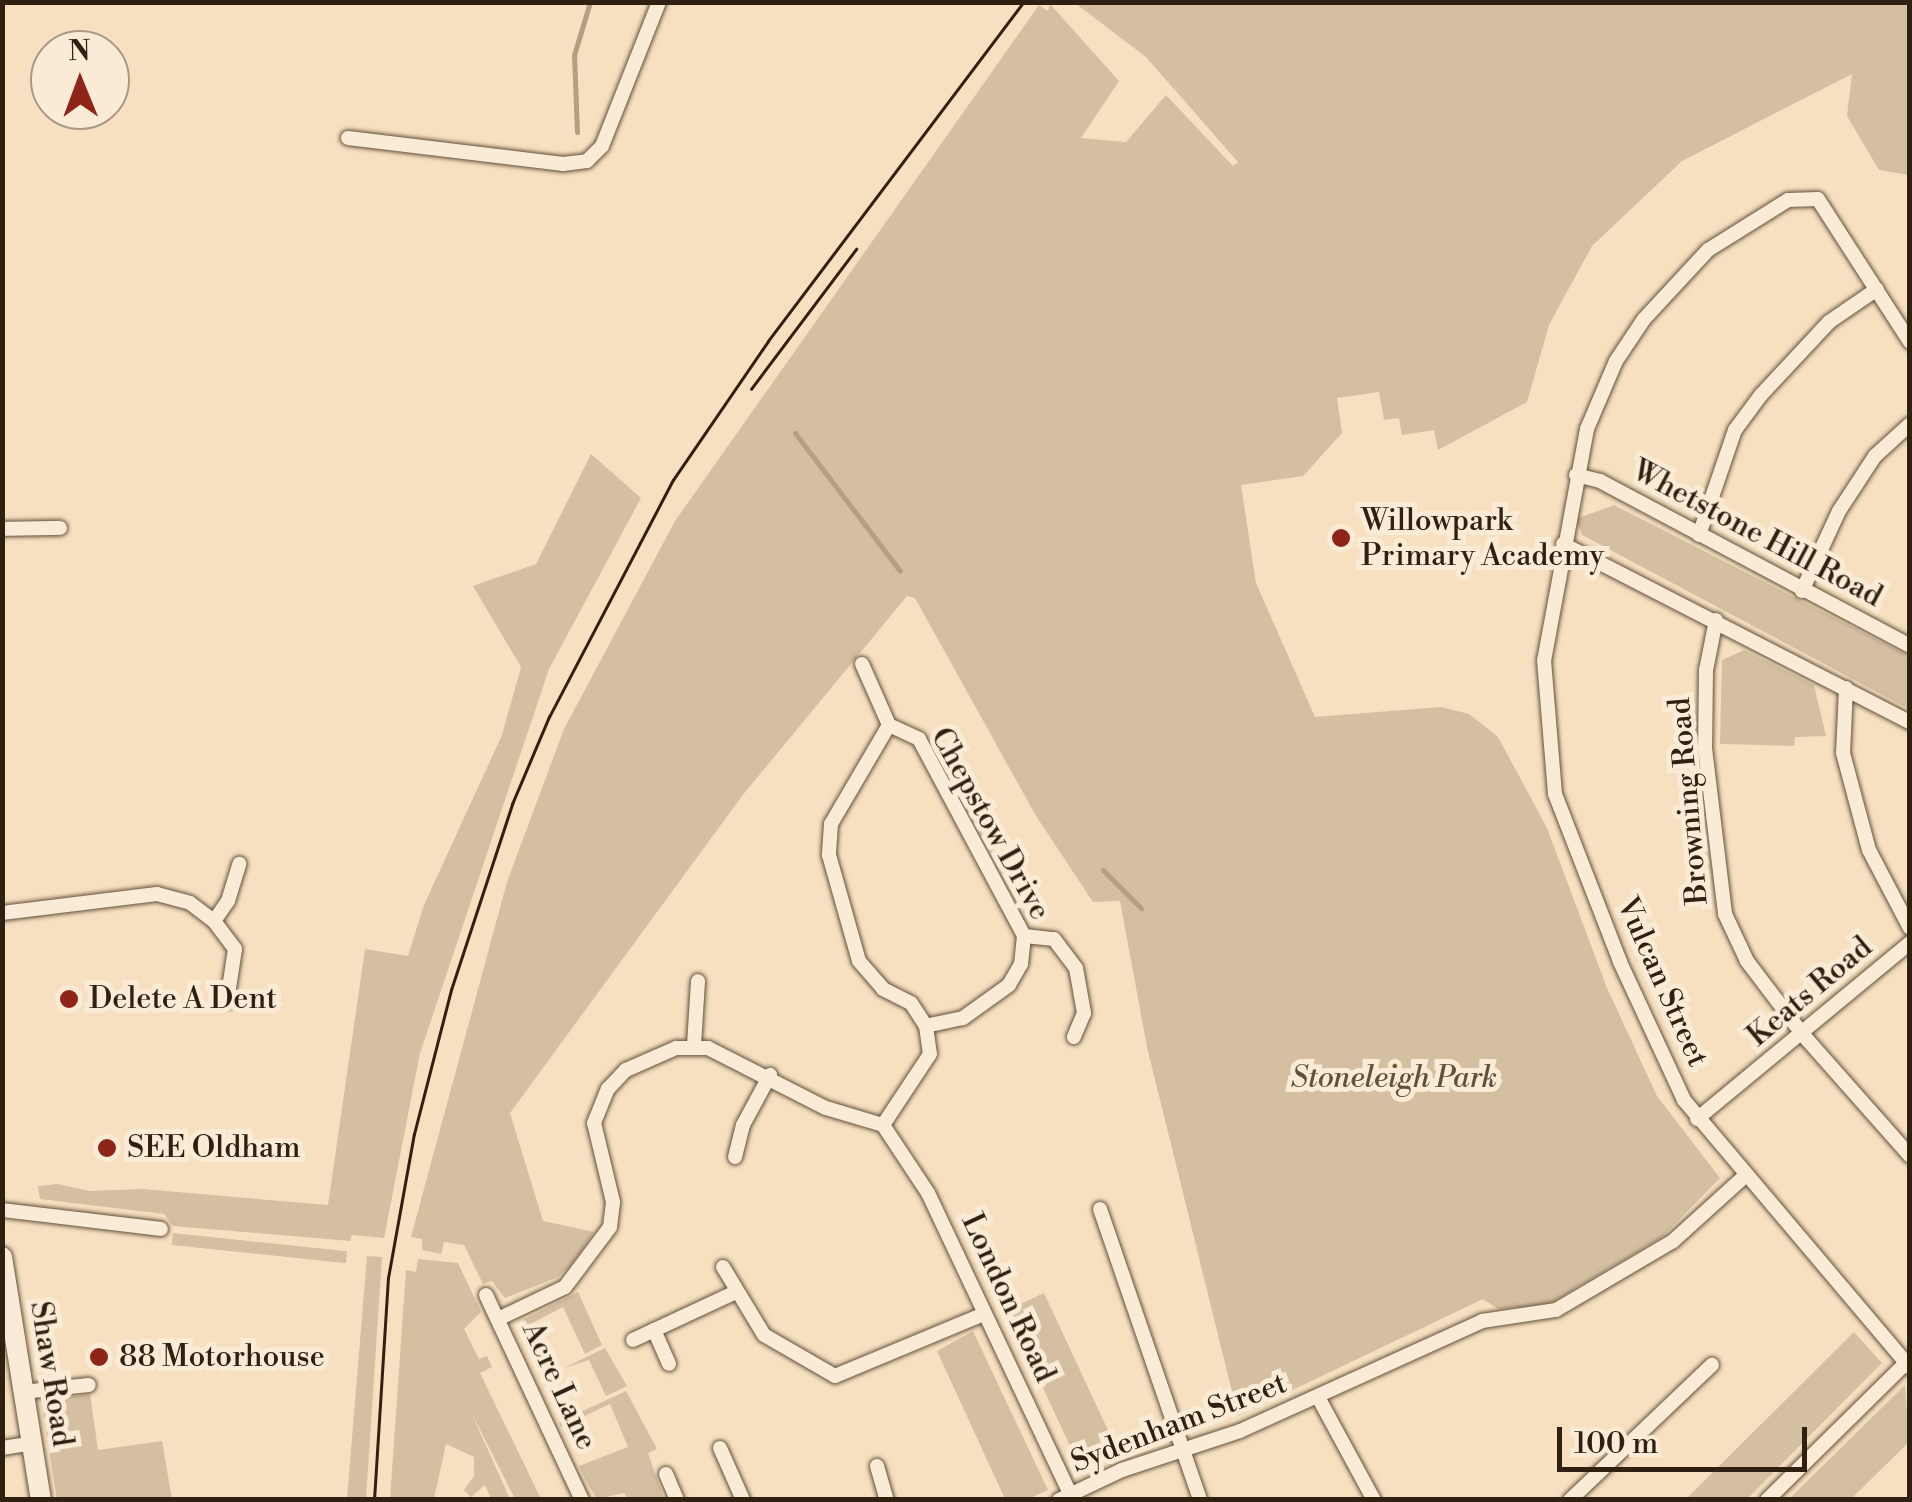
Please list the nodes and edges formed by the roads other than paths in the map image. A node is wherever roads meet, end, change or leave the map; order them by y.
1 (659, 2) edge
2 (348, 138) dead end
3 (1877, 289) junction
4 (1910, 342) edge
5 (1910, 424) edge
6 (1576, 474) junction
7 (60, 528) dead end
8 (2, 529) edge
9 (1699, 536) junction
10 (1563, 544) junction
11 (1802, 591) junction
12 (1716, 620) junction
13 (1910, 646) edge
14 (862, 664) dead end
15 (1846, 688) junction
16 (1910, 722) edge
17 (889, 725) junction
18 (238, 864) dead end
19 (2, 913) edge
20 (214, 920) junction
21 (1910, 928) edge
22 (1024, 936) junction
23 (1910, 942) edge
24 (698, 981) dead end
25 (227, 1001) dead end
26 (926, 1026) junction
27 (1804, 1036) junction
28 (1074, 1038) dead end
29 (694, 1045) junction
30 (770, 1075) junction
31 (1698, 1119) junction
32 (883, 1125) junction
33 (1910, 1156) edge
34 (735, 1158) dead end
35 (1745, 1176) junction
36 (2, 1210) edge
37 (1100, 1210) dead end
38 (161, 1230) dead end
39 (2, 1257) edge
40 (724, 1267) dead end
41 (736, 1292) junction
42 (486, 1295) dead end
43 (984, 1314) junction
44 (498, 1319) junction
45 (654, 1330) junction
46 (633, 1340) dead end
47 (669, 1364) dead end
48 (1712, 1365) dead end
49 (1908, 1365) edge
50 (89, 1385) dead end
51 (23, 1392) junction
52 (1318, 1398) junction
53 (32, 1443) junction
54 (2, 1448) edge
55 (720, 1448) dead end
56 (1183, 1450) junction
57 (877, 1466) dead end
58 (666, 1474) dead end
59 (1068, 1498) edge
60 (41, 1500) edge
61 (582, 1500) edge
62 (677, 1500) edge
63 (744, 1500) edge
64 (886, 1500) edge
65 (1200, 1500) edge
66 (1374, 1500) edge
67 (1570, 1500) edge
68 (1768, 1500) edge

1 - 2 street
3 - 4 street
3 - 6 street, Vulcan Street
3 - 9 street
5 - 11 street
6 - 9 street, Whetstone Hill Road
6 - 10 street, Vulcan Street
7 - 8 street
9 - 11 street, Whetstone Hill Road
10 - 12 street
10 - 31 street, Vulcan Street
11 - 13 street, Whetstone Hill Road
12 - 15 street
12 - 27 street, Browning Road
14 - 17 street
15 - 16 street
15 - 21 street
17 - 22 street, Chepstow Drive
17 - 26 street
18 - 20 street
19 - 20 street
20 - 25 street
22 - 26 street, Chepstow Drive
22 - 28 street
23 - 27 street, Keats Road
24 - 29 street
26 - 32 street
27 - 31 street, Keats Road
27 - 33 street, Browning Road
29 - 30 street
29 - 44 street
30 - 32 street
30 - 34 street
31 - 35 street, Vulcan Street
32 - 43 street, London Road
35 - 49 street, Vulcan Street
35 - 52 street, Sydenham Street
36 - 38 street
37 - 56 street
39 - 51 main road, Shaw Road
40 - 41 street
41 - 43 street
41 - 45 street
42 - 44 street, Acre Lane
43 - 59 street, London Road
44 - 61 street, Acre Lane
45 - 46 street
45 - 47 street
48 - 67 street
49 - 68 street
50 - 51 street
51 - 53 main road, Shaw Road
52 - 56 street, Sydenham Street
52 - 66 street
53 - 54 street
53 - 60 main road, Shaw Road
55 - 63 street
56 - 59 street, Sydenham Street
56 - 65 street
57 - 64 street
58 - 62 street

